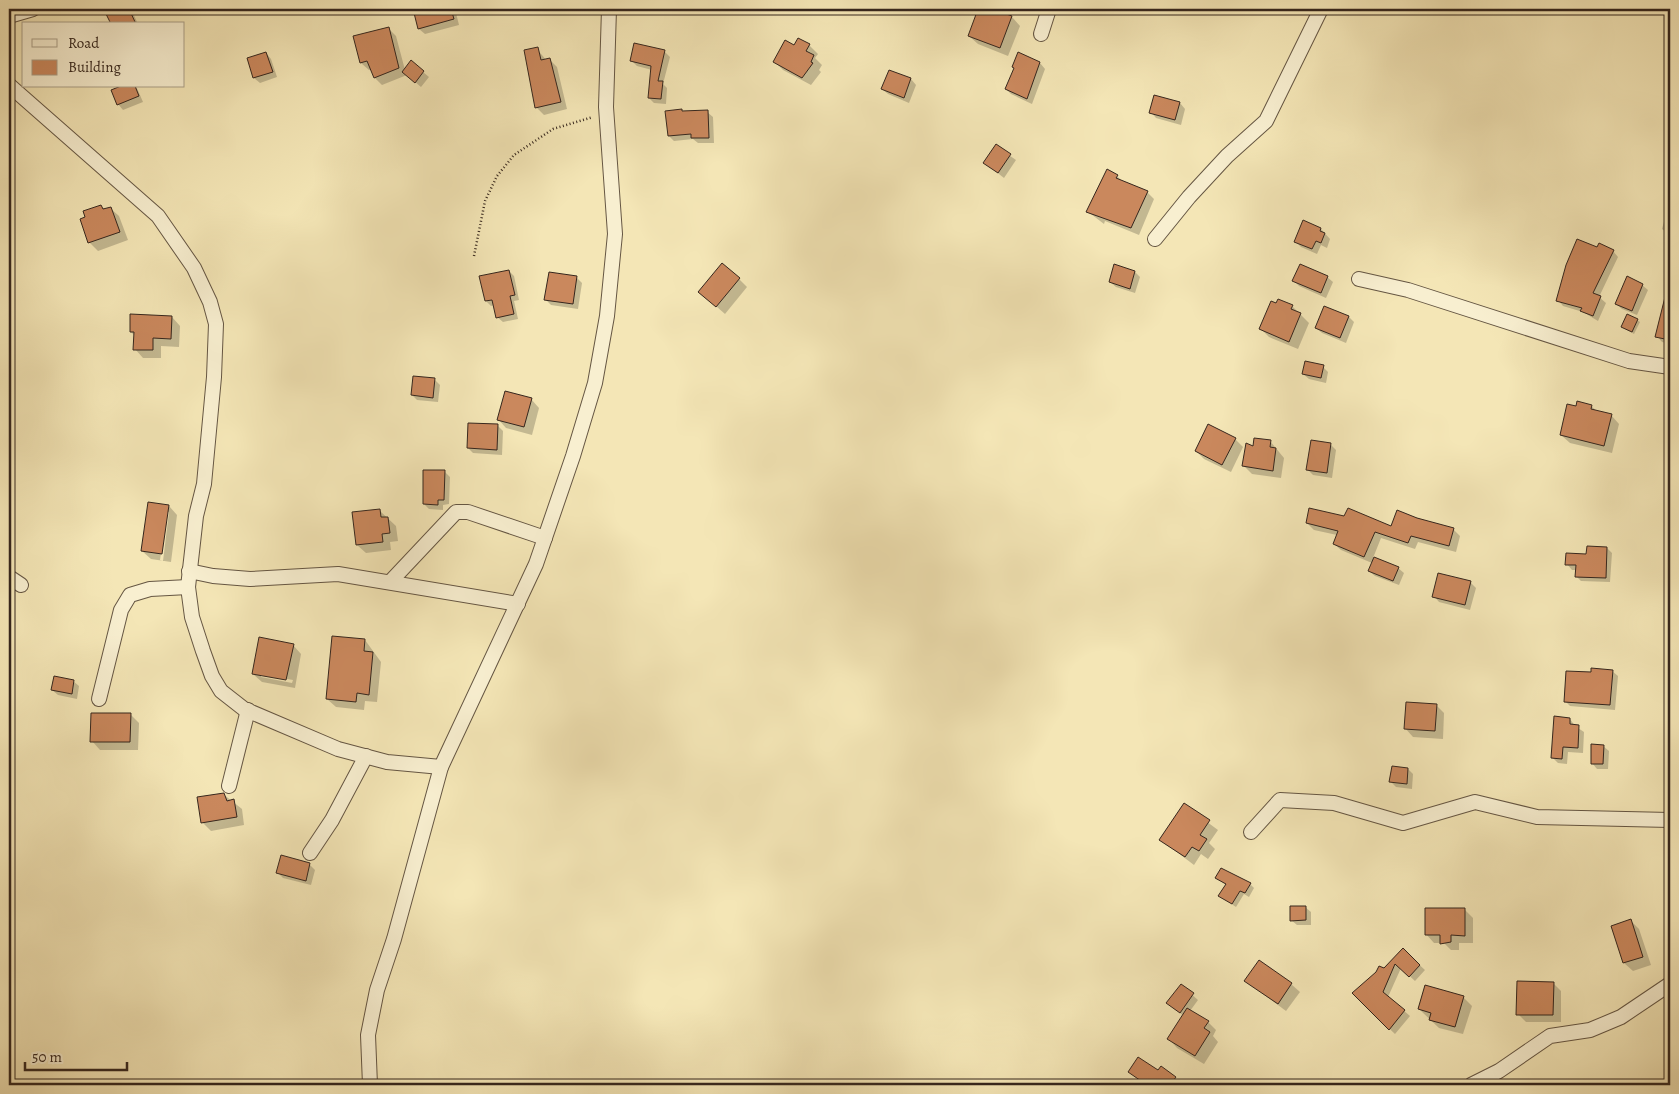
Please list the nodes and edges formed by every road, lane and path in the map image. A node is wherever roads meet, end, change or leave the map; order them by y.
1 (33, 9) edge
2 (609, 9) edge
3 (1049, 9) edge
4 (1321, 9) edge
5 (9, 16) edge
6 (1041, 34) dead end
7 (9, 85) edge
8 (607, 113) junction
9 (1155, 239) dead end
10 (474, 256) dead end
11 (1359, 279) dead end
12 (1670, 367) edge
13 (545, 538) junction
14 (189, 571) junction
15 (9, 577) edge
16 (391, 581) junction
17 (21, 586) dead end
18 (188, 587) junction
19 (518, 604) junction
20 (99, 699) dead end
21 (248, 710) junction
22 (366, 756) junction
23 (441, 767) junction
24 (229, 786) dead end
25 (1670, 820) edge
26 (1251, 832) dead end
27 (310, 853) dead end
28 (1670, 984) edge
29 (370, 1085) edge
30 (1471, 1085) edge

1 - 5 street
2 - 8 street
3 - 6 street
4 - 9 street
7 - 14 street
8 - 10 path
8 - 13 street
11 - 12 street
13 - 16 street
13 - 19 street
14 - 16 street
14 - 18 street
15 - 17 street
16 - 19 street
18 - 20 street
18 - 21 street
19 - 23 street
21 - 22 street
21 - 24 street
22 - 23 street
22 - 27 street
23 - 29 street
25 - 26 street
28 - 30 street

